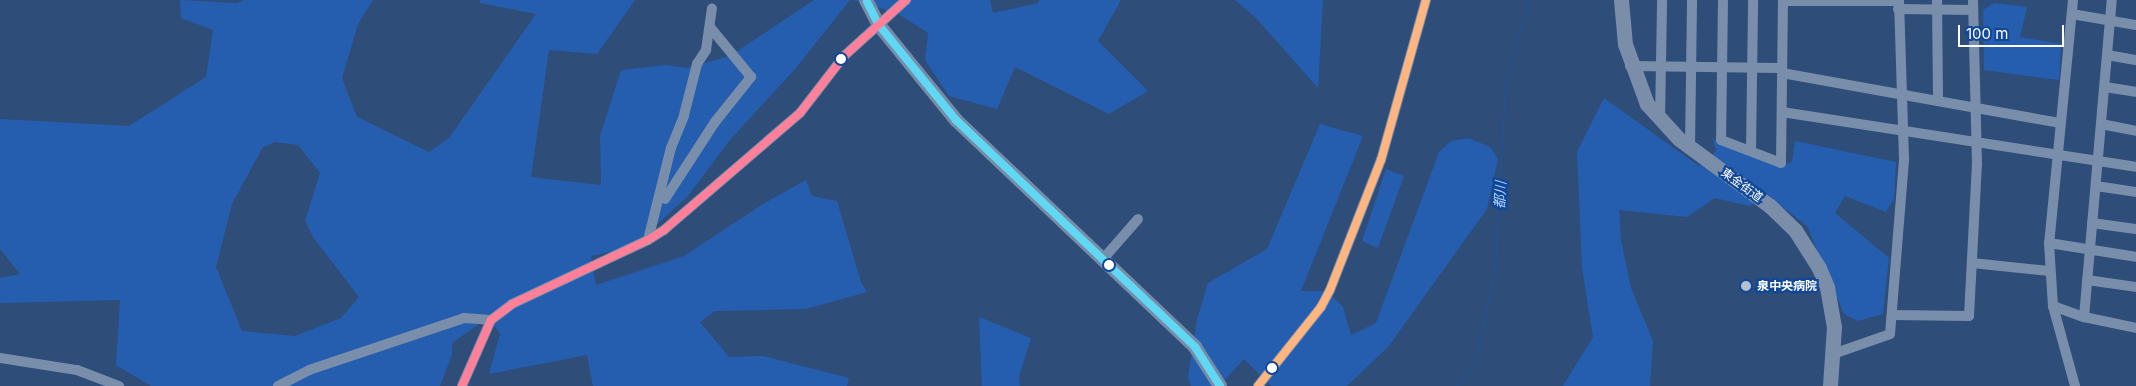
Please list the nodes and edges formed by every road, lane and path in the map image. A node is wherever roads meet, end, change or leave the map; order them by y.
1 (866, 0) edge
2 (906, 0) edge
3 (1426, 0) edge
4 (1621, 0) edge
5 (1662, 0) edge
6 (1692, 0) edge
7 (1723, 0) edge
8 (1752, 0) edge
9 (1783, 0) edge
10 (2073, 0) edge
11 (2112, 0) edge
12 (1899, 3) edge
13 (1937, 4) edge
14 (1973, 5) edge
15 (712, 8) dead end
16 (2072, 14) junction
17 (2111, 20) junction
18 (878, 24) junction
19 (2136, 25) edge
20 (710, 27) junction
21 (2108, 55) junction
22 (2136, 60) edge
23 (1630, 66) junction
24 (1662, 67) junction
25 (1692, 67) junction
26 (1722, 67) junction
27 (1752, 68) junction
28 (1782, 71) junction
29 (2105, 87) junction
30 (2136, 92) edge
31 (1902, 94) junction
32 (1938, 101) junction
33 (1974, 108) junction
34 (1782, 112) junction
35 (1660, 120) junction
36 (2060, 123) junction
37 (2101, 124) junction
38 (2136, 130) edge
39 (1901, 131) junction
40 (1974, 142) junction
41 (1690, 147) junction
42 (1751, 151) junction
43 (2058, 155) junction
44 (2098, 160) junction
45 (2136, 167) edge
46 (2096, 186) junction
47 (2136, 192) edge
48 (665, 199) dead end
49 (1138, 219) dead end
50 (2092, 222) junction
51 (2136, 229) edge
52 (648, 240) junction
53 (2049, 244) junction
54 (2090, 249) junction
55 (2136, 257) edge
56 (1103, 259) junction
57 (1972, 263) junction
58 (2050, 271) junction
59 (2087, 280) junction
60 (2136, 287) edge
61 (2053, 306) junction
62 (1892, 315) junction
63 (2084, 317) junction
64 (490, 320) junction
65 (2136, 328) edge
66 (1833, 354) junction
67 (0, 358) edge
68 (119, 386) edge
69 (278, 386) edge
70 (462, 386) edge
71 (1220, 386) edge
72 (1258, 386) edge
73 (1830, 386) edge
74 (2075, 386) edge

1 - 18 main road
2 - 18 street
3 - 72 street
4 - 23 highway, 東金街道
5 - 24 street
6 - 25 street
7 - 26 street
8 - 27 street
9 - 12 street
9 - 28 street
10 - 16 street
11 - 17 street
12 - 13 street
12 - 31 street
13 - 14 street
13 - 32 street
14 - 33 street
15 - 20 street
16 - 17 street
16 - 36 street
17 - 19 street
17 - 21 street
18 - 52 street
18 - 56 main road
20 - 48 street
20 - 52 street
21 - 22 street
21 - 29 street
23 - 24 street
23 - 35 highway, 東金街道
24 - 25 street
24 - 35 street
25 - 26 street
25 - 41 street
26 - 27 street
26 - 42 street
27 - 28 street
27 - 42 street
28 - 31 street
28 - 34 street
29 - 30 street
29 - 37 street
31 - 32 street
31 - 39 street
32 - 33 street
33 - 36 street
33 - 40 street
34 - 39 street
34 - 42 street
35 - 41 highway, 東金街道
36 - 43 street
37 - 38 street
37 - 44 street
39 - 40 street
39 - 62 street
40 - 43 street
40 - 57 street
41 - 66 highway, 東金街道
43 - 44 street
43 - 53 street
44 - 45 street
44 - 46 street
46 - 47 street
46 - 50 street
49 - 56 street
50 - 51 street
50 - 54 street
52 - 64 street
53 - 54 street
53 - 58 street
54 - 55 street
54 - 59 street
56 - 71 main road
57 - 58 street
57 - 62 street
58 - 61 street
59 - 60 street
59 - 63 street
61 - 63 street
61 - 74 street
62 - 66 street
63 - 65 street
64 - 69 street
64 - 70 street
66 - 73 highway, 東金街道
67 - 68 street

